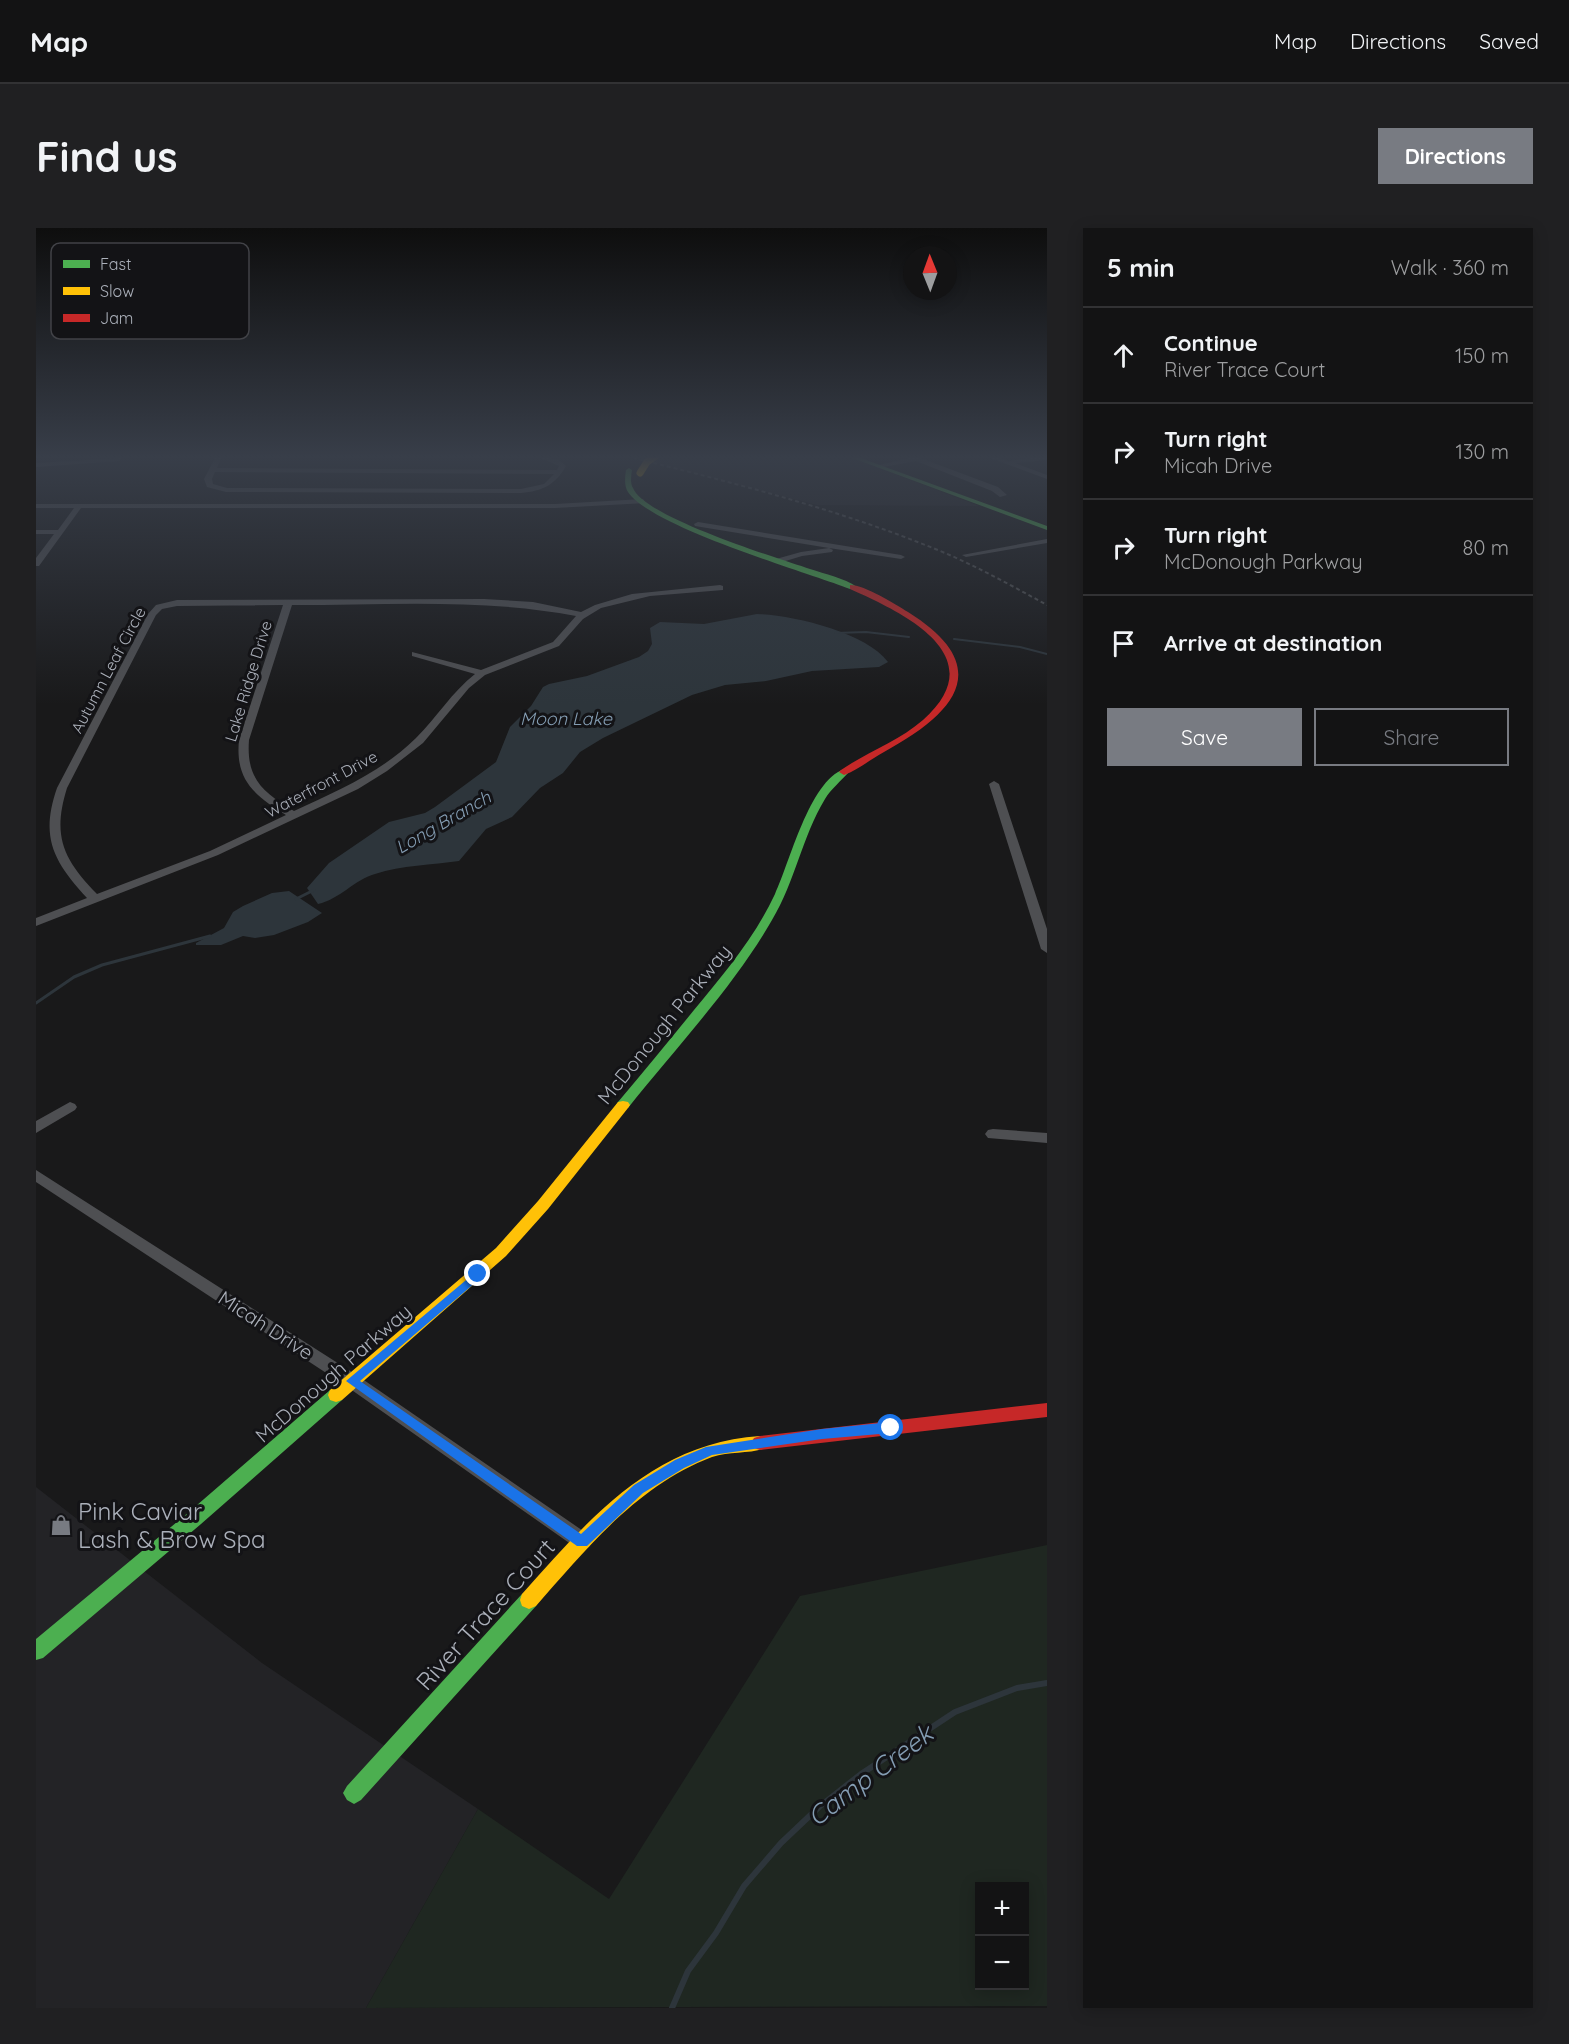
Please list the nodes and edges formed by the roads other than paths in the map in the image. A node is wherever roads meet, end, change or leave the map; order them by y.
1 (55, 539) edge
2 (722, 539) edge
3 (792, 539) edge
4 (1047, 541) edge
5 (860, 550) junction
6 (966, 555) dead end
7 (901, 557) dead end
8 (780, 561) junction
9 (36, 564) edge
10 (720, 588) dead end
11 (288, 603) junction
12 (583, 615) junction
13 (415, 654) dead end
14 (482, 673) junction
15 (994, 784) dead end
16 (295, 816) junction
17 (96, 900) junction
18 (36, 922) edge
19 (1047, 949) edge
20 (70, 1107) dead end
21 (36, 1128) edge
22 (993, 1134) dead end
23 (1047, 1138) edge
24 (36, 1174) edge
25 (352, 1381) junction
26 (1047, 1410) edge
27 (582, 1541) junction
28 (36, 1651) edge
29 (354, 1793) dead end

1 - 9 street
2 - 8 street, McDonough Parkway
3 - 5 street
4 - 6 street
5 - 7 street
5 - 8 street
8 - 25 street, McDonough Parkway
10 - 12 street
11 - 12 street, Autumn Leaf Circle
11 - 16 street, Lake Ridge Drive
11 - 17 street, Autumn Leaf Circle
12 - 14 street, Waterfront Drive
13 - 14 street
14 - 16 street, Waterfront Drive
15 - 19 street
16 - 17 street, Waterfront Drive
17 - 18 street, Waterfront Drive
20 - 21 street
22 - 23 street
24 - 25 street, Micah Drive
25 - 27 street, Micah Drive
25 - 28 street, McDonough Parkway
26 - 27 street, River Trace Court
27 - 29 street, River Trace Court

